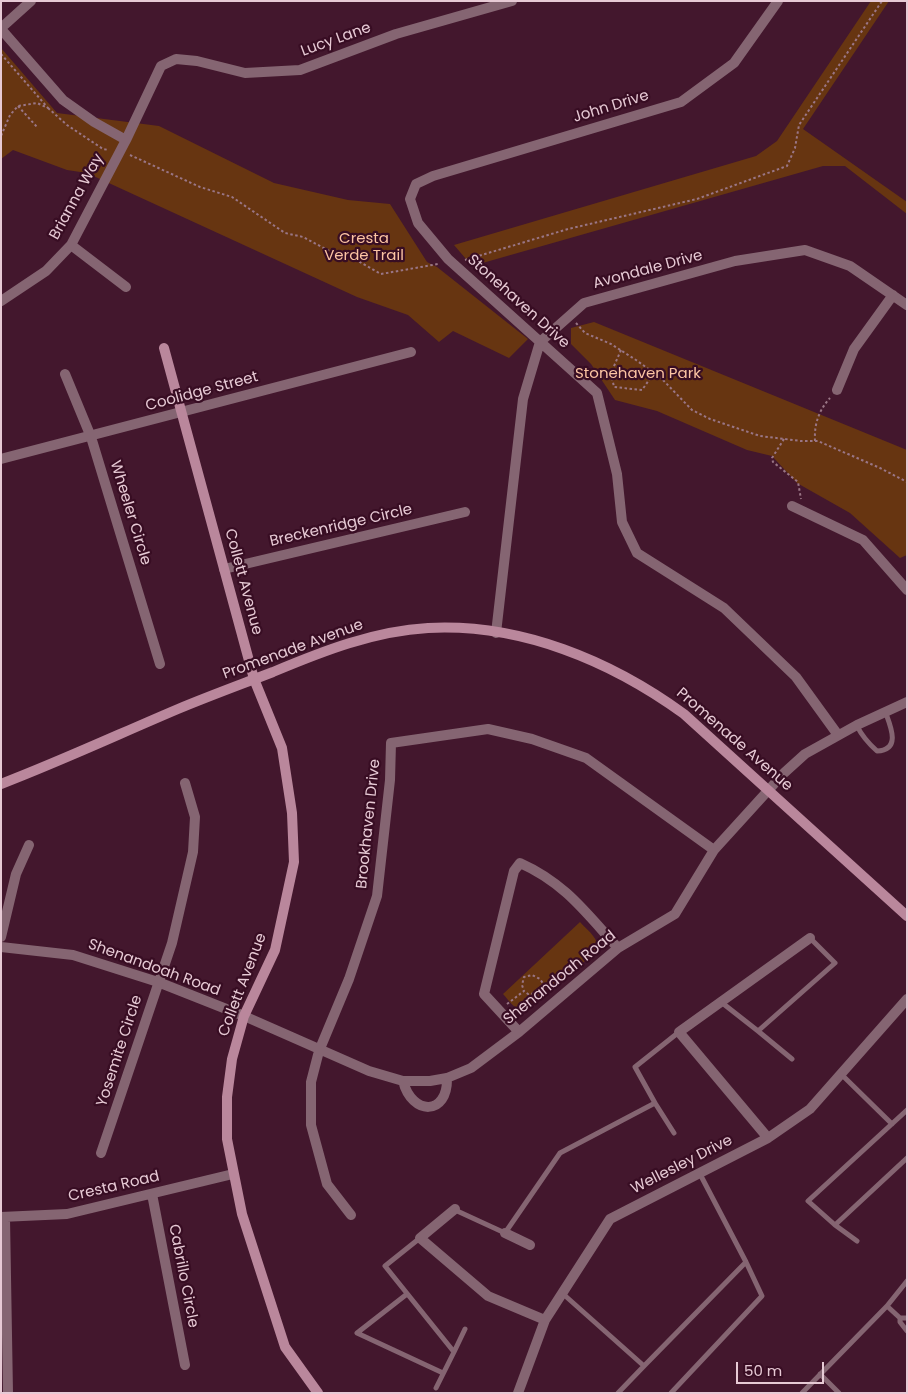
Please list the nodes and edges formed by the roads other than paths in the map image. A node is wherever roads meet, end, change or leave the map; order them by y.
1 (31, 1) edge
2 (512, 1) edge
3 (775, 2) edge
4 (1, 28) edge
5 (126, 140) junction
6 (416, 184) joint
7 (71, 245) junction
8 (126, 287) dead end
9 (893, 295) junction
10 (1, 301) edge
11 (907, 305) edge
12 (540, 342) junction
13 (164, 348) dead end
14 (411, 352) dead end
15 (65, 374) dead end
16 (837, 390) road end
17 (181, 413) junction
18 (91, 437) junction
19 (1, 459) edge
20 (792, 506) dead end
21 (465, 512) dead end
22 (224, 569) junction
23 (907, 590) edge
24 (496, 633) junction
25 (160, 664) dead end
26 (254, 679) junction
27 (907, 702) edge
28 (885, 711) junction
29 (856, 725) junction
30 (838, 735) junction
31 (185, 783) dead end
32 (1, 784) edge
33 (768, 790) junction
34 (29, 845) dead end
35 (714, 850) junction
36 (907, 916) edge
37 (1, 937) edge
38 (810, 938) joint
39 (1, 947) edge
40 (618, 948) junction
41 (158, 982) junction
42 (907, 999) edge
43 (721, 1002) junction
44 (244, 1016) junction
45 (758, 1031) junction
46 (519, 1032) junction
47 (679, 1032) junction
48 (319, 1051) junction
49 (792, 1059) dead end
50 (841, 1073) junction
51 (447, 1078) junction
52 (403, 1081) junction
53 (655, 1103) junction
54 (907, 1110) edge
55 (892, 1124) junction
56 (674, 1133) dead end
57 (768, 1138) junction
58 (101, 1153) dead end
59 (907, 1158) edge
60 (233, 1174) junction
61 (700, 1174) junction
62 (152, 1194) junction
63 (454, 1209) joint
64 (351, 1215) dead end
65 (3, 1218) edge
66 (835, 1225) junction
67 (504, 1233) junction
68 (420, 1238) junction
69 (857, 1241) dead end
70 (530, 1245) dead end
71 (746, 1262) junction
72 (907, 1281) edge
73 (562, 1293) junction
74 (407, 1294) junction
75 (887, 1306) junction
76 (904, 1318) edge
77 (545, 1320) junction
78 (465, 1330) dead end
79 (907, 1331) edge
80 (454, 1352) junction
81 (186, 1365) dead end
82 (644, 1366) junction
83 (443, 1373) junction
84 (820, 1374) junction
85 (436, 1388) dead end
86 (8, 1393) edge
87 (318, 1393) edge
88 (518, 1393) edge
89 (618, 1393) edge
90 (671, 1393) edge
91 (802, 1393) edge
92 (839, 1393) edge

1 - 4 street
2 - 5 street, Lucy Lane
3 - 6 street, John Drive
4 - 5 street
5 - 7 street, Brianna Way
6 - 12 street, Stonehaven Drive
7 - 8 street
7 - 10 street, Brianna Way
9 - 11 street, Avondale Drive
9 - 12 street, Avondale Drive
9 - 16 street
12 - 24 street
12 - 30 street, Stonehaven Drive
13 - 17 street, Collett Avenue
14 - 17 street, Coolidge Street
15 - 18 street, Wheeler Circle
17 - 18 street, Coolidge Street
17 - 22 street, Collett Avenue
18 - 19 street, Coolidge Street
18 - 25 street, Wheeler Circle
20 - 23 street
21 - 22 street, Breckenridge Circle
22 - 26 street, Collett Avenue
24 - 26 street, Promenade Avenue
24 - 33 street, Promenade Avenue
26 - 32 street, Promenade Avenue
26 - 44 street, Collett Avenue
27 - 28 street, Shenandoah Road
28 - 29 street, Shenandoah Road
28 - 29 lane
29 - 30 street, Shenandoah Road
30 - 33 street, Shenandoah Road
31 - 41 street, Yosemite Circle
33 - 35 street, Shenandoah Road
33 - 36 street, Promenade Avenue
34 - 37 street
35 - 40 street, Shenandoah Road
35 - 48 street, Brookhaven Drive
38 - 43 street
38 - 45 lane
39 - 41 street, Shenandoah Road
40 - 46 street, Shenandoah Road
40 - 46 street
41 - 44 street, Shenandoah Road
41 - 58 street, Yosemite Circle
42 - 50 street, Wellesley Drive
43 - 45 lane
43 - 47 street
44 - 48 street, Shenandoah Road
44 - 60 street, Collett Avenue
45 - 49 lane
46 - 51 street, Shenandoah Road
47 - 53 lane
47 - 57 street
48 - 52 street, Shenandoah Road
48 - 64 street, Brookhaven Drive
50 - 55 lane
50 - 57 street, Wellesley Drive
51 - 52 street, Shenandoah Road
51 - 52 street
53 - 56 lane
53 - 67 lane
54 - 55 lane
55 - 66 lane
57 - 61 street, Wellesley Drive
59 - 66 lane
60 - 62 street, Cresta Road
60 - 87 street, Collett Avenue
61 - 71 lane
61 - 73 street, Wellesley Drive
62 - 65 street, Cresta Road
62 - 81 street, Cabrillo Circle
63 - 67 lane
63 - 68 street
65 - 86 street
66 - 69 lane
67 - 70 street
68 - 74 lane
68 - 77 street
71 - 82 lane
71 - 90 lane
72 - 75 lane
73 - 77 street, Wellesley Drive
73 - 82 lane
74 - 80 lane
74 - 83 lane
75 - 76 lane
75 - 84 lane
76 - 79 lane
77 - 88 street, Wellesley Drive
78 - 80 lane
80 - 83 lane
82 - 89 lane
83 - 85 lane
84 - 91 lane
84 - 92 lane

